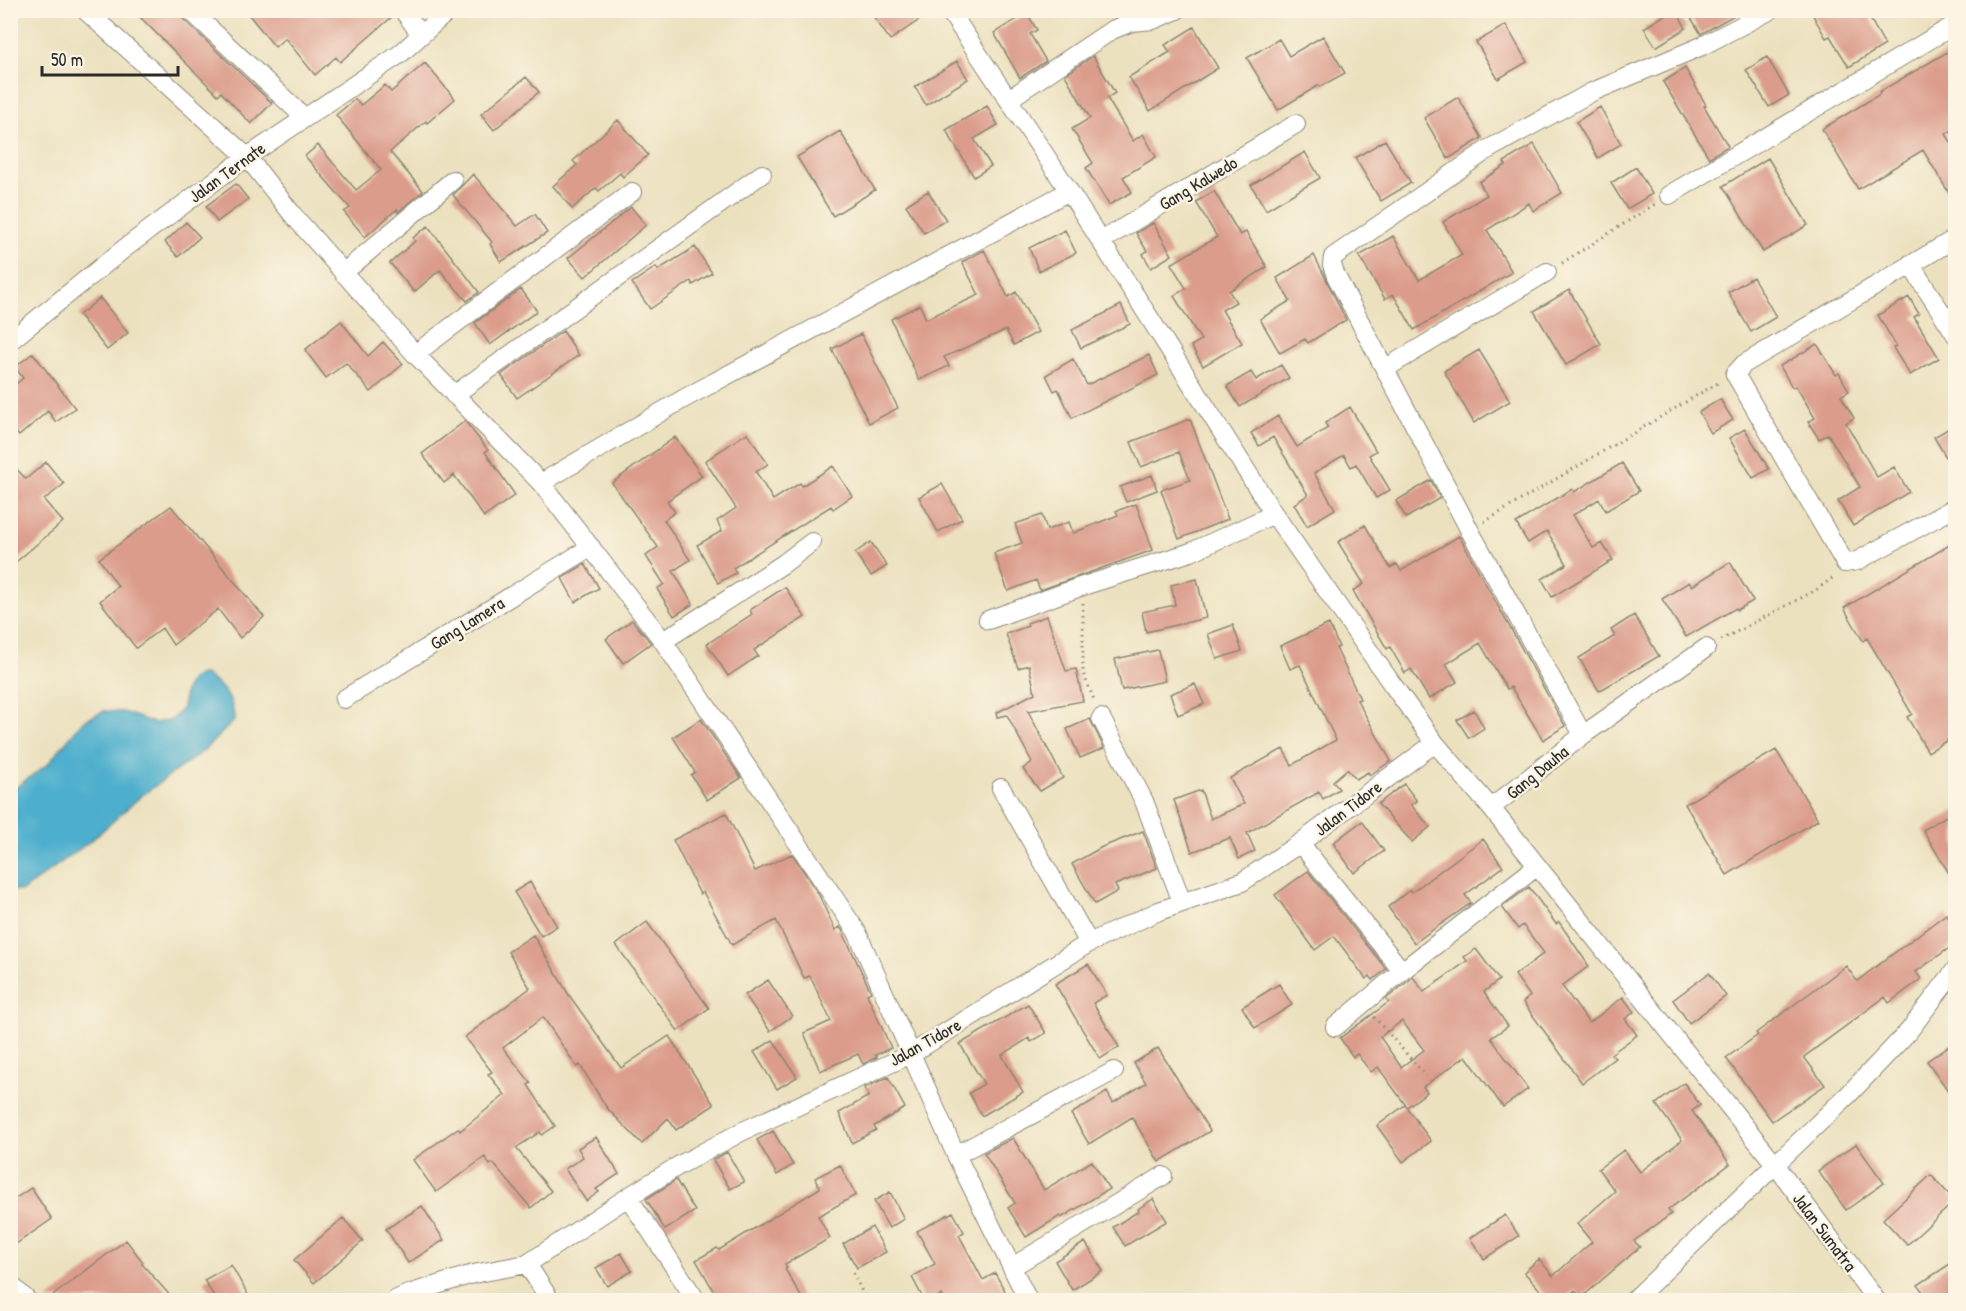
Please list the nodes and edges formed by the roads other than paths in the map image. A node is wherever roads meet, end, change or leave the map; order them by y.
1 (85, 10) edge
2 (190, 10) edge
3 (219, 10) edge
4 (403, 10) edge
5 (449, 10) edge
6 (949, 10) edge
7 (1177, 10) edge
8 (1772, 10) edge
9 (206, 23) junction
10 (1956, 24) edge
11 (421, 35) junction
12 (1009, 99) junction
13 (305, 118) junction
14 (1296, 124) dead end
15 (247, 157) junction
16 (762, 174) dead end
17 (453, 180) dead end
18 (1069, 191) junction
19 (632, 192) dead end
20 (1669, 195) road end
21 (1956, 238) edge
22 (1101, 241) junction
23 (1910, 264) junction
24 (1547, 272) road end
25 (343, 273) junction
26 (1956, 335) edge
27 (10, 341) edge
28 (415, 354) junction
29 (1386, 368) junction
30 (454, 394) junction
31 (541, 483) junction
32 (1956, 507) edge
33 (1274, 514) junction
34 (812, 542) dead end
35 (591, 547) junction
36 (988, 620) dead end
37 (663, 641) junction
38 (1706, 648) road end
39 (344, 699) dead end
40 (1101, 718) road end
41 (1583, 735) junction
42 (1435, 743) junction
43 (1001, 788) dead end
44 (1491, 808) junction
45 (1300, 843) junction
46 (1536, 867) junction
47 (1182, 902) junction
48 (1089, 943) junction
49 (1956, 969) edge
50 (1402, 971) junction
51 (1335, 1027) dead end
52 (910, 1054) junction
53 (1114, 1071) dead end
54 (956, 1155) junction
55 (1775, 1164) junction
56 (1163, 1176) dead end
57 (628, 1197) junction
58 (527, 1264) junction
59 (1012, 1267) junction
60 (10, 1284) edge
61 (27, 1300) edge
62 (395, 1300) edge
63 (550, 1300) edge
64 (696, 1300) edge
65 (1028, 1300) edge
66 (1634, 1300) edge
67 (1876, 1300) edge

1 - 15 street
2 - 9 street
3 - 9 street
4 - 11 street
5 - 11 street, Jalan Ternate
6 - 12 street, Jalan Sumatra
7 - 12 street
8 - 29 street
9 - 13 street
10 - 20 street
11 - 13 street, Jalan Ternate
12 - 18 street, Jalan Sumatra
13 - 15 street, Jalan Ternate
14 - 22 street, Gang Kalwedo
15 - 25 street
15 - 27 street, Jalan Ternate
16 - 30 street
17 - 25 street
18 - 22 street, Jalan Sumatra
18 - 31 street
19 - 28 street
21 - 23 street
22 - 33 street, Jalan Sumatra
23 - 26 street
23 - 32 street
24 - 29 street
25 - 28 street
28 - 30 street
29 - 41 street
30 - 31 street
31 - 35 street
33 - 36 street
33 - 42 street, Jalan Sumatra
34 - 37 street
35 - 37 street
35 - 39 street, Gang Lamera
37 - 52 street
38 - 41 street, Gang Dauha
40 - 47 street
41 - 44 street, Gang Dauha
42 - 44 street, Jalan Sumatra
42 - 45 street, Jalan Tidore
43 - 48 street
44 - 46 street, Jalan Sumatra
45 - 47 street, Jalan Tidore
45 - 50 street
46 - 50 street
46 - 55 street, Jalan Sumatra
47 - 48 street, Jalan Tidore
48 - 52 street, Jalan Tidore
49 - 55 street
50 - 51 street
52 - 54 street
52 - 57 street, Jalan Tidore
53 - 54 street
54 - 59 street
55 - 66 street
55 - 67 street, Jalan Sumatra
56 - 59 street
57 - 58 street, Jalan Tidore
57 - 64 street
58 - 62 street, Jalan Tidore
58 - 63 street
59 - 65 street
60 - 61 street

